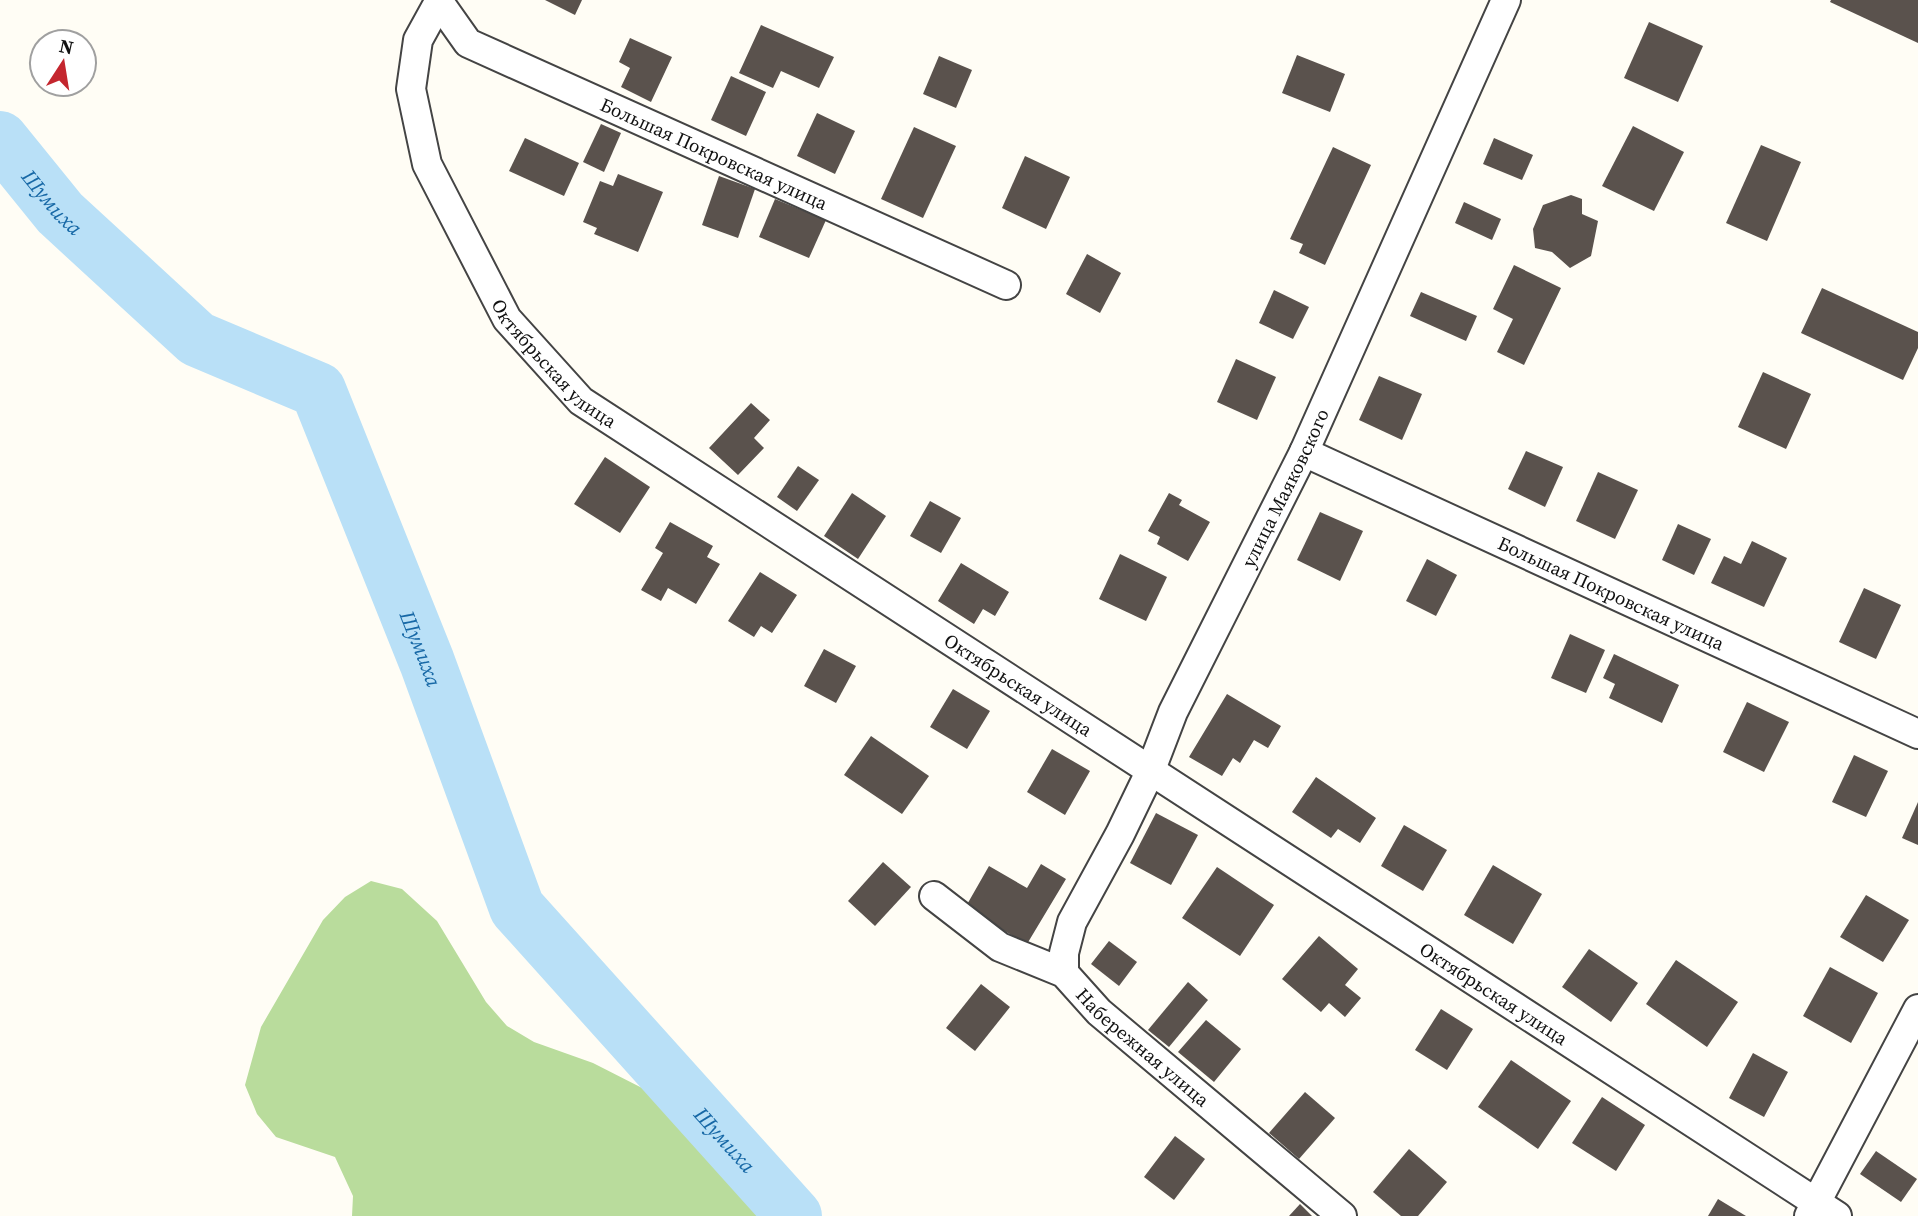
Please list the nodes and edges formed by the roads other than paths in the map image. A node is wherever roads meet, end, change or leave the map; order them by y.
1 (1506, 0) edge
2 (440, 1) edge
3 (1006, 285) dead end
4 (1304, 452) junction
5 (1918, 734) edge
6 (1150, 772) junction
7 (933, 896) dead end
8 (1064, 973) junction
9 (1918, 1009) edge
10 (1821, 1212) edge
11 (1342, 1216) edge

1 - 4 street, улица Маяковского
2 - 3 street, Большая Покровская улица
2 - 6 street, Октябрьская улица
4 - 5 street, Большая Покровская улица
4 - 6 street, улица Маяковского
6 - 8 street, улица Маяковского
6 - 10 street, Октябрьская улица
7 - 8 street, Набережная улица
8 - 11 street, Набережная улица
9 - 10 street

